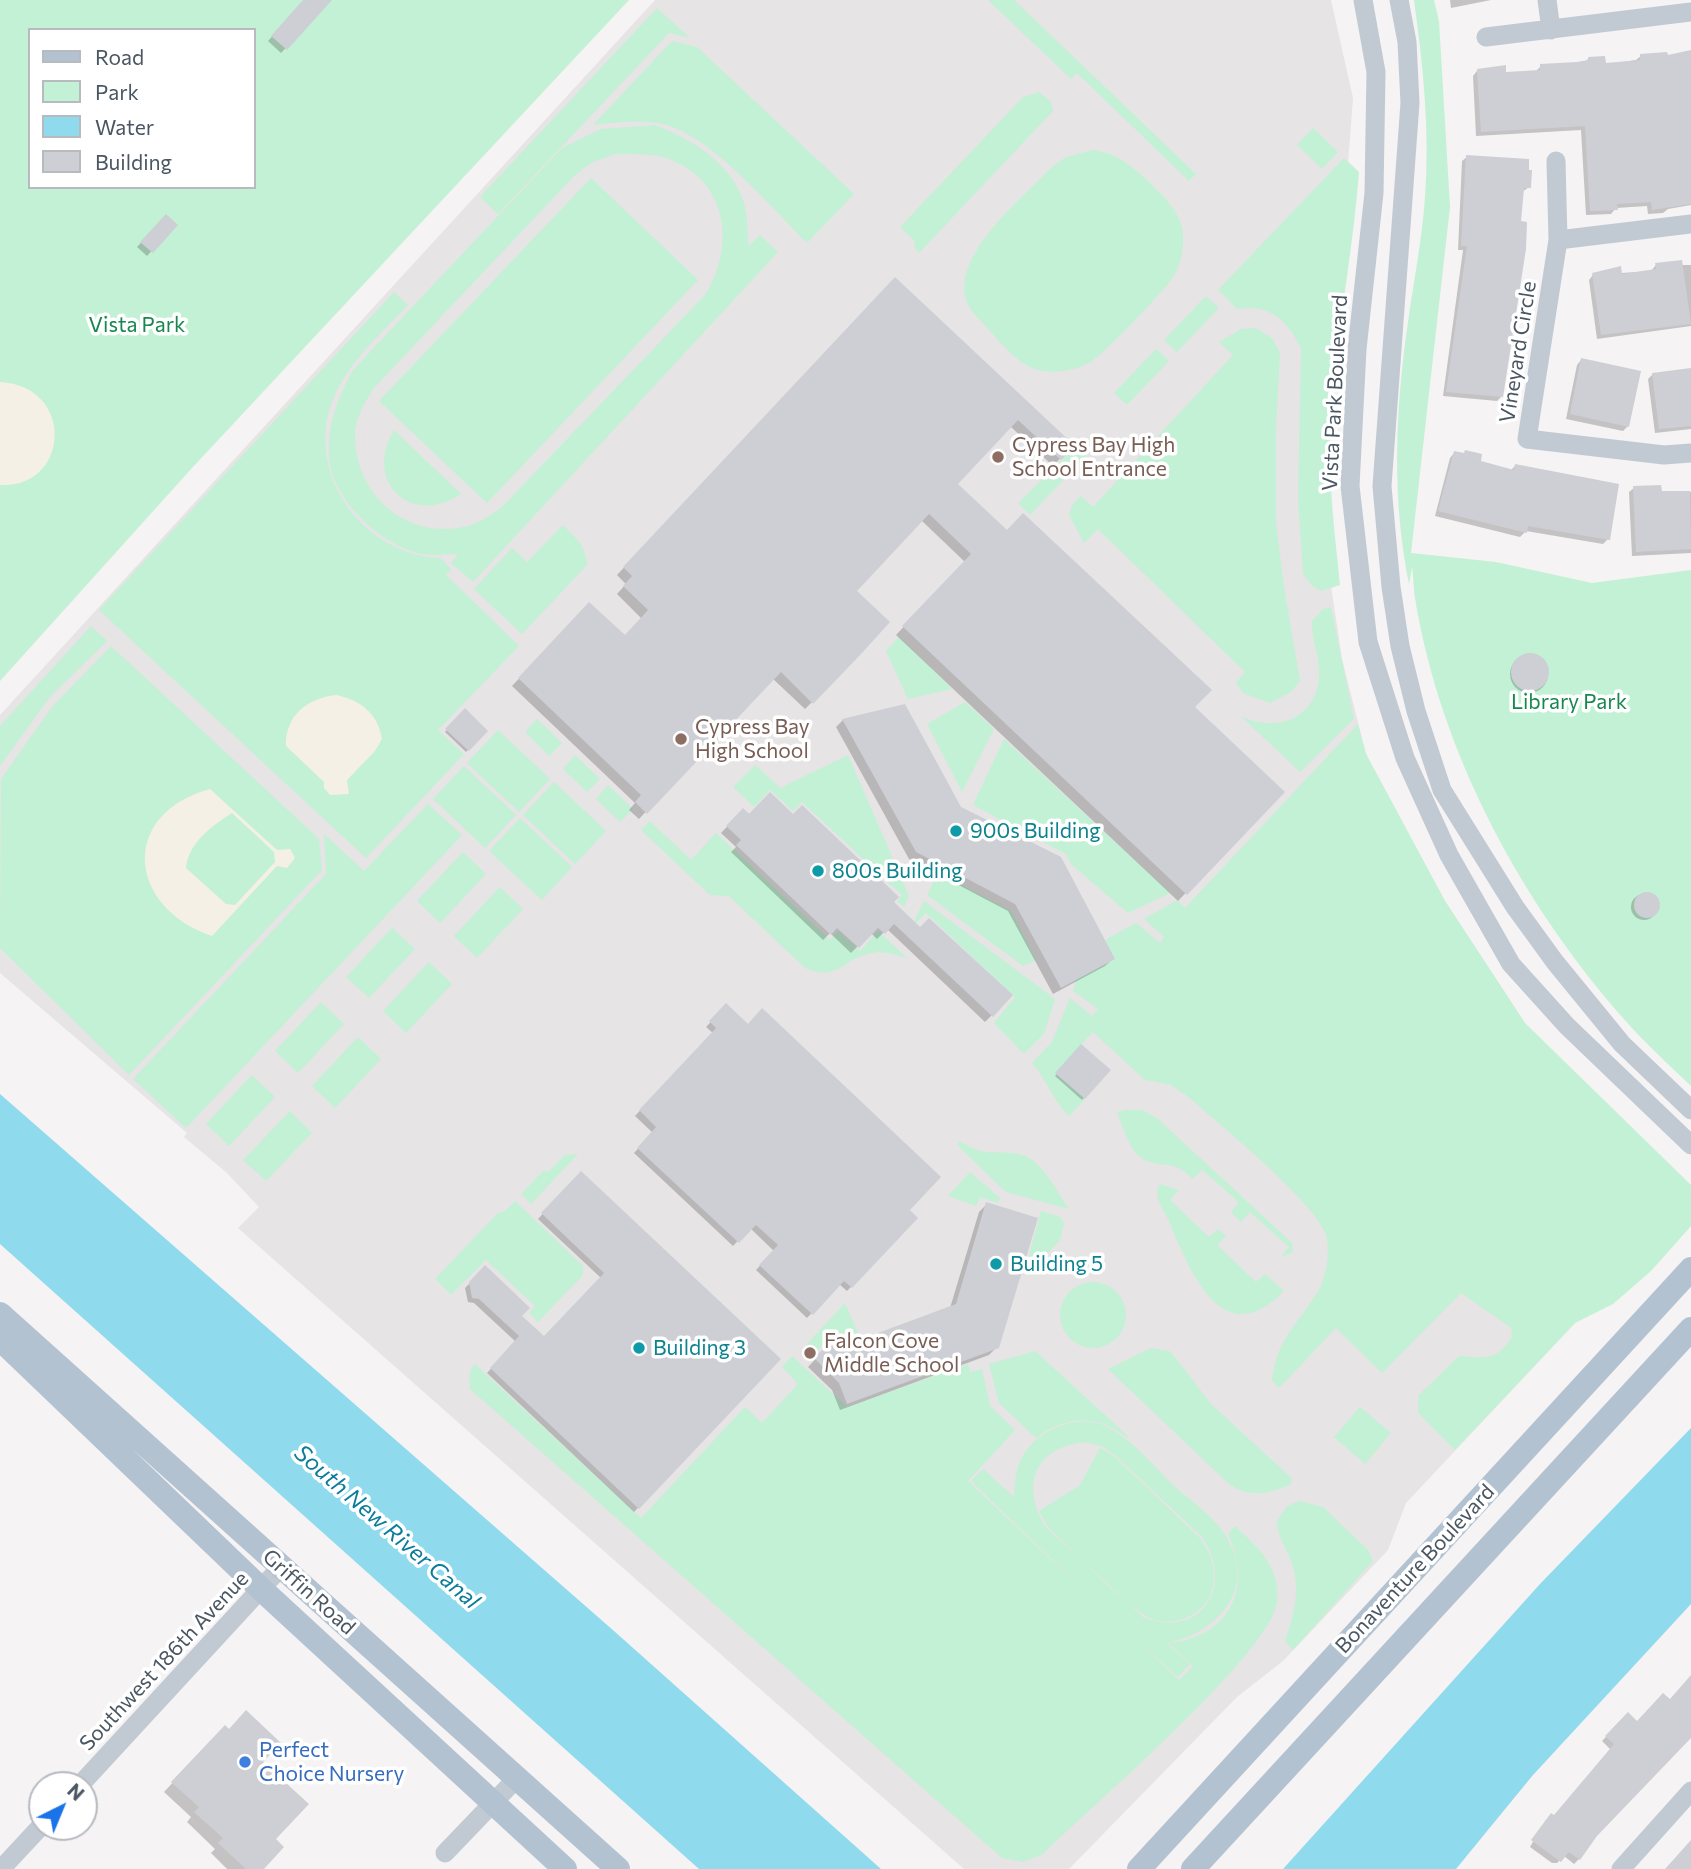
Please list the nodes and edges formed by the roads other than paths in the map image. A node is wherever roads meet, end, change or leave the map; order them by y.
1 (1363, 0) edge
2 (1399, 0) edge
3 (1547, 0) edge
4 (1691, 12) edge
5 (1551, 30) junction
6 (1486, 37) dead end
7 (1556, 160) dead end
8 (1691, 225) edge
9 (1558, 240) junction
10 (1691, 453) edge
11 (1691, 1110) edge
12 (1691, 1145) edge
13 (1691, 1269) edge
14 (0, 1314) edge
15 (1691, 1329) edge
16 (0, 1339) edge
17 (281, 1567) junction
18 (261, 1589) junction
19 (92, 1771) edge
20 (516, 1779) junction
21 (1691, 1791) edge
22 (492, 1805) junction
23 (28, 1840) edge
24 (445, 1853) dead end
25 (1, 1869) edge
26 (565, 1869) edge
27 (618, 1869) edge
28 (1139, 1869) edge
29 (1193, 1869) edge
30 (1621, 1869) edge

1 - 12 street, Vista Park Boulevard
2 - 11 street
3 - 5 street
4 - 5 street
5 - 6 street
7 - 9 street
8 - 9 street
9 - 10 street, Vineyard Circle
13 - 28 main road, Bonaventure Boulevard
14 - 17 main road, Griffin Road
15 - 29 main road, Bonaventure Boulevard
16 - 18 main road, Griffin Road
17 - 18 street, Southwest 186th Avenue
17 - 20 main road, Griffin Road
18 - 19 street, Southwest 186th Avenue
18 - 22 main road, Griffin Road
20 - 22 street
20 - 27 main road, Griffin Road
21 - 30 street
22 - 24 street
22 - 26 main road, Griffin Road
23 - 25 street

